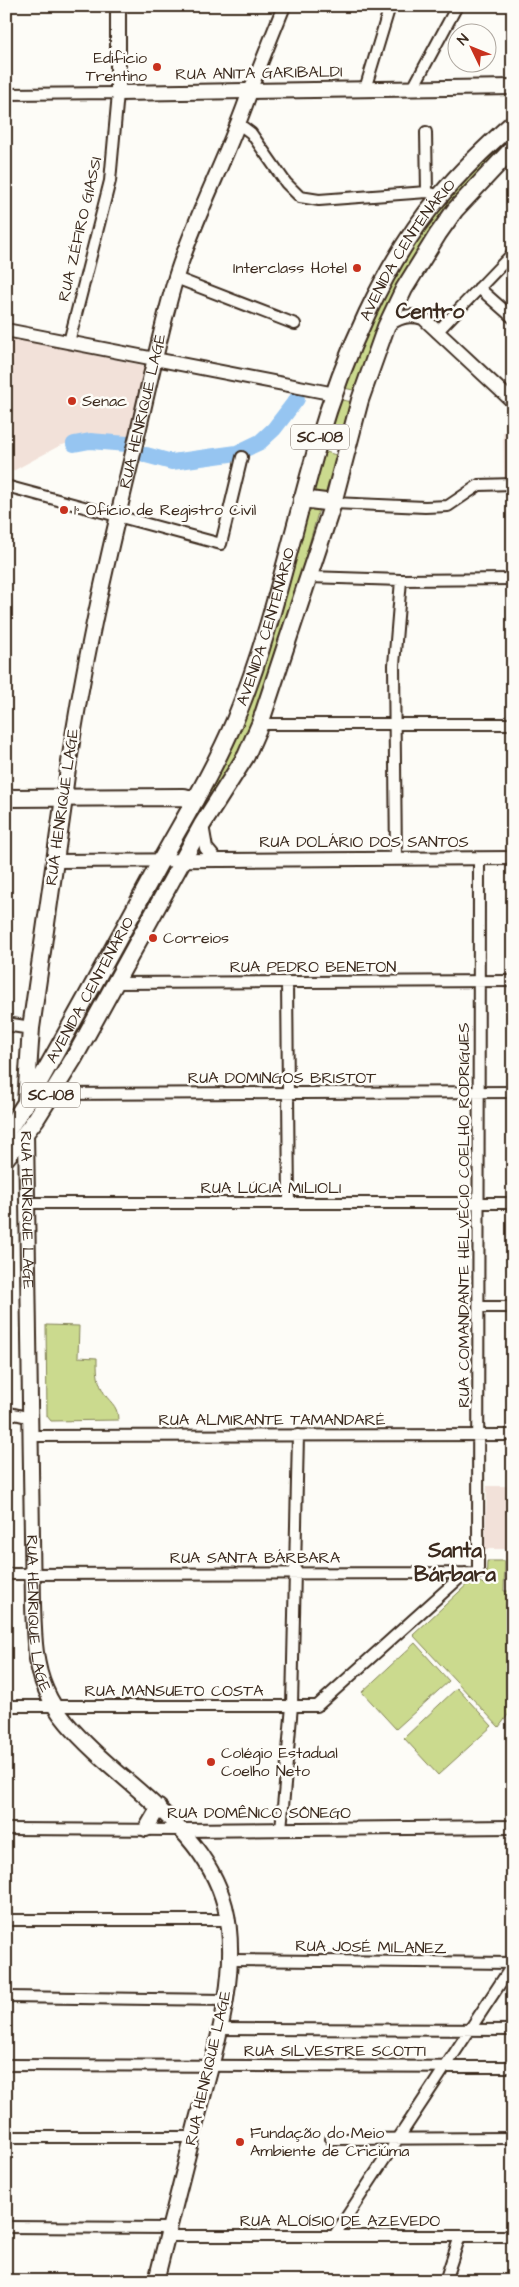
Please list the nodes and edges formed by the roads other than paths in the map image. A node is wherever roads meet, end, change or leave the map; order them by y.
1 (118, 6) edge
2 (284, 6) edge
3 (390, 6) edge
4 (457, 6) edge
5 (513, 87) edge
6 (414, 88) junction
7 (365, 89) junction
8 (250, 91) junction
9 (118, 92) junction
10 (6, 94) edge
11 (513, 123) edge
12 (239, 124) junction
13 (426, 132) dead end
14 (513, 148) edge
15 (434, 194) junction
16 (513, 252) edge
17 (176, 278) junction
18 (479, 288) junction
19 (513, 318) edge
20 (295, 324) dead end
21 (386, 327) junction
22 (6, 330) edge
23 (437, 332) junction
24 (69, 342) junction
25 (155, 358) junction
26 (335, 394) junction
27 (360, 400) junction
28 (513, 402) edge
29 (242, 457) dead end
30 (513, 484) edge
31 (6, 486) edge
32 (302, 498) junction
33 (333, 503) junction
34 (117, 516) junction
35 (309, 577) junction
36 (513, 579) edge
37 (401, 580) junction
38 (395, 723) junction
39 (260, 724) junction
40 (513, 724) edge
41 (193, 796) junction
42 (6, 798) edge
43 (64, 798) junction
44 (202, 825) junction
45 (396, 858) junction
46 (479, 858) junction
47 (513, 858) edge
48 (161, 860) junction
49 (183, 860) junction
50 (216, 860) junction
51 (54, 861) junction
52 (480, 981) junction
53 (513, 981) edge
54 (287, 982) junction
55 (114, 983) junction
56 (6, 1024) edge
57 (31, 1028) junction
58 (55, 1055) junction
59 (74, 1058) junction
60 (480, 1092) junction
61 (513, 1092) edge
62 (288, 1093) junction
63 (51, 1094) junction
64 (26, 1106) junction
65 (26, 1132) junction
66 (6, 1133) edge
67 (6, 1158) edge
68 (28, 1203) junction
69 (289, 1203) junction
70 (479, 1203) junction
71 (513, 1203) edge
72 (479, 1307) junction
73 (513, 1307) edge
74 (6, 1412) edge
75 (32, 1418) junction
76 (298, 1435) junction
77 (478, 1435) junction
78 (513, 1435) edge
79 (32, 1436) junction
80 (295, 1573) junction
81 (465, 1573) junction
82 (478, 1573) joint
83 (6, 1574) edge
84 (33, 1574) junction
85 (6, 1706) edge
86 (55, 1706) junction
87 (292, 1706) junction
88 (159, 1807) junction
89 (513, 1828) edge
90 (6, 1829) edge
91 (146, 1829) junction
92 (281, 1829) junction
93 (182, 1830) junction
94 (6, 1920) edge
95 (227, 1920) junction
96 (229, 1960) junction
97 (513, 1964) edge
98 (6, 1997) edge
99 (224, 2000) junction
100 (220, 2029) junction
101 (470, 2030) junction
102 (513, 2030) edge
103 (6, 2065) edge
104 (211, 2066) junction
105 (445, 2066) junction
106 (513, 2066) edge
107 (6, 2137) edge
108 (192, 2137) junction
109 (398, 2138) junction
110 (513, 2138) edge
111 (331, 2139) dead end
112 (6, 2227) edge
113 (168, 2232) junction
114 (334, 2236) junction
115 (460, 2236) junction
116 (513, 2236) edge
117 (156, 2281) edge
118 (445, 2281) edge

1 - 9 main road
2 - 8 street, RUA HENRIQUE LAGE
3 - 7 street
4 - 6 street
5 - 6 main road, RUA ANITA GARIBALDI
6 - 7 main road, RUA ANITA GARIBALDI
7 - 8 main road, RUA ANITA GARIBALDI
8 - 9 main road, RUA ANITA GARIBALDI
8 - 12 main road, RUA HENRIQUE LAGE
9 - 10 street, RUA ANITA GARIBALDI
9 - 24 street, RUA ZÉFIRO GIASSI
11 - 15 main road, AVENIDA CENTENÁRIO / SC-108
12 - 15 street
12 - 17 main road, RUA HENRIQUE LAGE
13 - 15 street
14 - 21 main road, AVENIDA CENTENÁRIO
15 - 26 main road, AVENIDA CENTENÁRIO / SC-108
16 - 18 street
17 - 20 street
17 - 25 main road, RUA HENRIQUE LAGE
18 - 19 street
18 - 23 street
21 - 23 street
21 - 27 main road, AVENIDA CENTENÁRIO
22 - 24 street
23 - 28 street
24 - 25 street
25 - 26 street
25 - 34 main road, RUA HENRIQUE LAGE
26 - 27 main road
26 - 32 main road, AVENIDA CENTENÁRIO / SC-108
27 - 33 main road, AVENIDA CENTENÁRIO
29 - 34 street
30 - 33 street
31 - 34 street
32 - 33 main road
32 - 41 main road, AVENIDA CENTENÁRIO / SC-108
33 - 35 main road, AVENIDA CENTENÁRIO / SC-108
34 - 43 main road, RUA HENRIQUE LAGE
35 - 37 street
35 - 39 main road, AVENIDA CENTENÁRIO / SC-108
36 - 37 street
37 - 38 street
38 - 39 street
38 - 40 street
38 - 45 street
39 - 44 main road, AVENIDA CENTENÁRIO / SC-108
41 - 43 main road
41 - 44 main road
41 - 48 main road, AVENIDA CENTENÁRIO / SC-108
42 - 43 main road
43 - 51 main road, RUA HENRIQUE LAGE
44 - 49 main road, AVENIDA CENTENÁRIO / SC-108
44 - 50 street
45 - 46 street, RUA DOLÁRIO DOS SANTOS
45 - 50 street, RUA DOLÁRIO DOS SANTOS
46 - 47 street, RUA DOLÁRIO DOS SANTOS
46 - 52 street, RUA COMANDANTE HELVÉCIO COELHO RODRIGUES
48 - 49 street, RUA DOLÁRIO DOS SANTOS
48 - 51 street, RUA DOLÁRIO DOS SANTOS
48 - 58 main road, AVENIDA CENTENÁRIO / SC-108
49 - 50 street, RUA DOLÁRIO DOS SANTOS
49 - 55 main road, AVENIDA CENTENÁRIO / SC-108
51 - 57 main road, RUA HENRIQUE LAGE
52 - 53 street, RUA PEDRO BENETON
52 - 54 street, RUA PEDRO BENETON
52 - 60 street, RUA COMANDANTE HELVÉCIO COELHO RODRIGUES
54 - 55 street, RUA PEDRO BENETON
54 - 62 street
55 - 59 main road, AVENIDA CENTENÁRIO / SC-108
56 - 57 street
57 - 58 main road
57 - 64 main road, RUA HENRIQUE LAGE
58 - 59 main road
58 - 64 main road, AVENIDA CENTENÁRIO / SC-108
59 - 63 main road, AVENIDA CENTENÁRIO / SC-108
60 - 61 street, RUA DOMINGOS BRISTOT
60 - 62 street, RUA DOMINGOS BRISTOT
60 - 70 street, RUA COMANDANTE HELVÉCIO COELHO RODRIGUES
62 - 63 street, RUA DOMINGOS BRISTOT
62 - 69 street
63 - 65 main road, AVENIDA CENTENÁRIO / SC-108
64 - 65 main road, RUA HENRIQUE LAGE
64 - 66 main road, AVENIDA CENTENÁRIO / SC-108
65 - 67 main road, AVENIDA CENTENÁRIO / SC-108
65 - 68 main road, RUA HENRIQUE LAGE
68 - 69 street, RUA LÚCIA MILIOLI
68 - 75 main road, RUA HENRIQUE LAGE
69 - 70 street, RUA LÚCIA MILIOLI
70 - 71 street, RUA LÚCIA MILIOLI
70 - 72 street, RUA COMANDANTE HELVÉCIO COELHO RODRIGUES
72 - 73 street
72 - 77 street, RUA COMANDANTE HELVÉCIO COELHO RODRIGUES
74 - 75 street
75 - 79 main road, RUA HENRIQUE LAGE
76 - 77 street, RUA ALMIRANTE TAMANDARÉ
76 - 79 street, RUA ALMIRANTE TAMANDARÉ
76 - 80 street
77 - 78 street, RUA ALMIRANTE TAMANDARÉ
77 - 82 street, RUA COMANDANTE HELVÉCIO COELHO RODRIGUES
79 - 84 main road, RUA HENRIQUE LAGE
80 - 81 street, RUA SANTA BÁRBARA
80 - 84 street, RUA SANTA BÁRBARA
80 - 87 street
81 - 82 street, RUA SANTA BÁRBARA
81 - 87 street, RUA MANSUETO COSTA
83 - 84 street, RUA SANTA BÁRBARA
84 - 86 main road, RUA HENRIQUE LAGE
85 - 86 street, RUA MANSUETO COSTA
86 - 87 street, RUA MANSUETO COSTA
86 - 88 main road, RUA HENRIQUE LAGE
87 - 92 street
88 - 91 main road
88 - 93 main road, RUA HENRIQUE LAGE
89 - 92 street, RUA DOMÊNICO SÔNEGO
90 - 91 street, RUA DOMÊNICO SÔNEGO
91 - 93 street, RUA DOMÊNICO SÔNEGO
92 - 93 street, RUA DOMÊNICO SÔNEGO
93 - 95 main road, RUA HENRIQUE LAGE
94 - 95 street
95 - 96 main road, RUA HENRIQUE LAGE
96 - 97 street, RUA JOSÉ MILANEZ
96 - 99 main road, RUA HENRIQUE LAGE
97 - 101 street
98 - 99 street
99 - 100 main road, RUA HENRIQUE LAGE
100 - 101 street
100 - 104 main road, RUA HENRIQUE LAGE
101 - 102 street
101 - 105 street
103 - 104 street, RUA SILVESTRE SCOTTI
104 - 105 street, RUA SILVESTRE SCOTTI
104 - 108 main road, RUA HENRIQUE LAGE
105 - 106 street, RUA SILVESTRE SCOTTI
105 - 109 street
107 - 108 street
108 - 113 main road, RUA HENRIQUE LAGE
109 - 110 street
109 - 111 street
109 - 114 street
112 - 113 street, RUA ALOÍSIO DE AZEVEDO
113 - 114 street, RUA ALOÍSIO DE AZEVEDO
113 - 117 main road, RUA HENRIQUE LAGE
114 - 115 street, RUA ALOÍSIO DE AZEVEDO
115 - 116 street, RUA ALOÍSIO DE AZEVEDO
115 - 118 street

